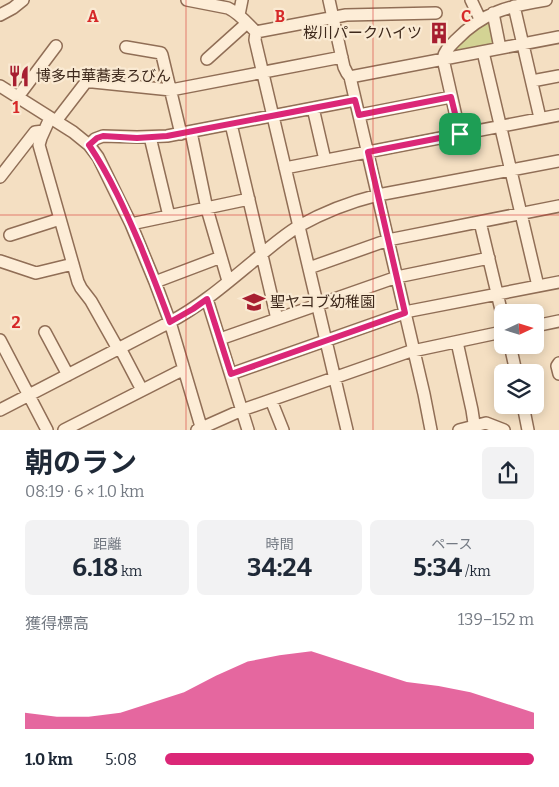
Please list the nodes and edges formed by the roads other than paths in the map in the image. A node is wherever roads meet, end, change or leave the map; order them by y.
1 (23, 0) edge
2 (187, 0) edge
3 (242, 0) edge
4 (330, 0) edge
5 (471, 0) edge
6 (546, 0) edge
7 (514, 6) junction
8 (436, 13) dead end
9 (492, 14) junction
10 (0, 15) edge
11 (333, 17) junction
12 (243, 19) junction
13 (480, 20) junction
14 (256, 32) junction
15 (559, 37) edge
16 (523, 44) junction
17 (56, 46) dead end
18 (126, 47) dead end
19 (500, 48) junction
20 (483, 52) junction
21 (342, 57) junction
22 (207, 59) dead end
23 (443, 59) junction
24 (263, 73) junction
25 (559, 76) edge
26 (350, 77) junction
27 (532, 81) junction
28 (0, 86) edge
29 (171, 90) junction
30 (451, 97) junction
31 (17, 98) junction
32 (355, 100) junction
33 (313, 108) junction
34 (359, 115) junction
35 (559, 115) edge
36 (273, 116) junction
37 (540, 118) junction
38 (53, 120) junction
39 (232, 124) junction
40 (500, 126) junction
41 (44, 131) junction
42 (186, 133) junction
43 (460, 134) junction
44 (150, 137) junction
45 (89, 145) junction
46 (368, 152) junction
47 (325, 160) junction
48 (559, 161) edge
49 (285, 168) junction
50 (511, 170) junction
51 (0, 177) edge
52 (378, 195) junction
53 (249, 199) junction
54 (559, 206) edge
55 (208, 209) junction
56 (521, 213) junction
57 (169, 216) junction
58 (60, 219) junction
59 (480, 222) junction
60 (131, 224) junction
61 (299, 226) junction
62 (10, 235) dead end
63 (388, 240) junction
64 (262, 254) junction
65 (221, 257) junction
66 (489, 258) junction
67 (0, 262) edge
68 (73, 264) junction
69 (309, 268) junction
70 (397, 277) junction
71 (155, 282) junction
72 (228, 282) junction
73 (559, 282) edge
74 (538, 286) junction
75 (497, 294) junction
76 (207, 299) junction
77 (500, 304) edge
78 (318, 305) junction
79 (405, 313) junction
80 (277, 319) junction
81 (559, 320) edge
82 (170, 322) junction
83 (544, 324) edge
84 (45, 332) dead end
85 (494, 334) edge
86 (220, 339) junction
87 (0, 340) edge
88 (326, 340) junction
89 (457, 342) junction
90 (119, 348) junction
91 (414, 350) junction
92 (4, 357) edge
93 (559, 363) edge
94 (184, 368) junction
95 (231, 374) junction
96 (559, 374) edge
97 (68, 375) junction
98 (335, 377) junction
99 (142, 390) junction
100 (29, 395) junction
101 (271, 400) junction
102 (0, 410) edge
103 (242, 410) junction
104 (525, 414) edge
105 (475, 427) edge
106 (200, 429) edge
107 (47, 430) edge
108 (64, 430) edge
109 (248, 430) edge
110 (283, 430) edge
111 (347, 430) edge
112 (431, 430) edge
113 (458, 430) edge
114 (504, 430) edge
115 (528, 430) edge

1 - 10 street
2 - 12 street
3 - 12 street
4 - 11 street
5 - 13 street
6 - 7 street
7 - 9 street
7 - 16 street
8 - 11 street
9 - 13 street
9 - 19 street
11 - 14 street
11 - 21 street
12 - 14 street
12 - 22 street
13 - 23 street
14 - 24 street
15 - 16 street
16 - 19 street
16 - 27 street
17 - 31 street
18 - 29 street
19 - 20 street
20 - 23 street
20 - 40 street
21 - 24 street
21 - 26 street
23 - 26 street
23 - 30 street
24 - 29 street
24 - 36 street
25 - 27 street
26 - 32 street
27 - 37 street
28 - 31 street
29 - 38 street
29 - 42 street
30 - 34 street
30 - 43 street
31 - 38 street
32 - 33 street
32 - 34 street
33 - 36 street
33 - 47 street
34 - 46 street
35 - 37 street
36 - 39 street
36 - 49 street
37 - 40 street
38 - 41 street
38 - 45 street
39 - 42 street
39 - 53 street
40 - 43 street
40 - 50 street
41 - 51 street
41 - 58 street
42 - 44 street
42 - 55 street
43 - 46 street
44 - 45 street
44 - 57 street
45 - 60 street
46 - 47 street
46 - 52 street
47 - 49 street
48 - 50 street
49 - 61 street
50 - 52 street
50 - 56 street
52 - 61 street
52 - 63 street
53 - 55 street
53 - 64 street
54 - 56 street
55 - 57 street
55 - 65 street
56 - 59 street
56 - 74 street
57 - 60 street
58 - 62 street
58 - 68 street
59 - 63 street
59 - 66 street
60 - 71 street
61 - 64 street
61 - 69 street
63 - 69 street
63 - 70 street
64 - 72 street
64 - 80 street
65 - 71 street
65 - 72 street
66 - 70 street
66 - 75 street
67 - 68 street
68 - 90 street
69 - 78 street
70 - 78 street
70 - 79 street
71 - 82 street
72 - 76 street
73 - 74 street
74 - 75 street
75 - 77 street
75 - 79 street
76 - 82 street
76 - 86 street
78 - 80 street
78 - 88 street
79 - 88 street
79 - 91 street
80 - 86 street
81 - 83 street
82 - 90 street
82 - 94 street
84 - 97 street
85 - 89 street
86 - 95 street
87 - 92 street
88 - 95 street
88 - 98 street
89 - 91 street
89 - 105 street
90 - 97 street
90 - 99 street
91 - 98 street
91 - 112 street
92 - 100 street
93 - 96 street
94 - 99 street
94 - 106 street
95 - 103 street
97 - 100 street
98 - 101 street
98 - 111 street
99 - 108 street
100 - 102 street
100 - 107 street
101 - 103 street
101 - 110 street
103 - 106 street
103 - 109 street
104 - 115 street
105 - 113 street
105 - 114 street

